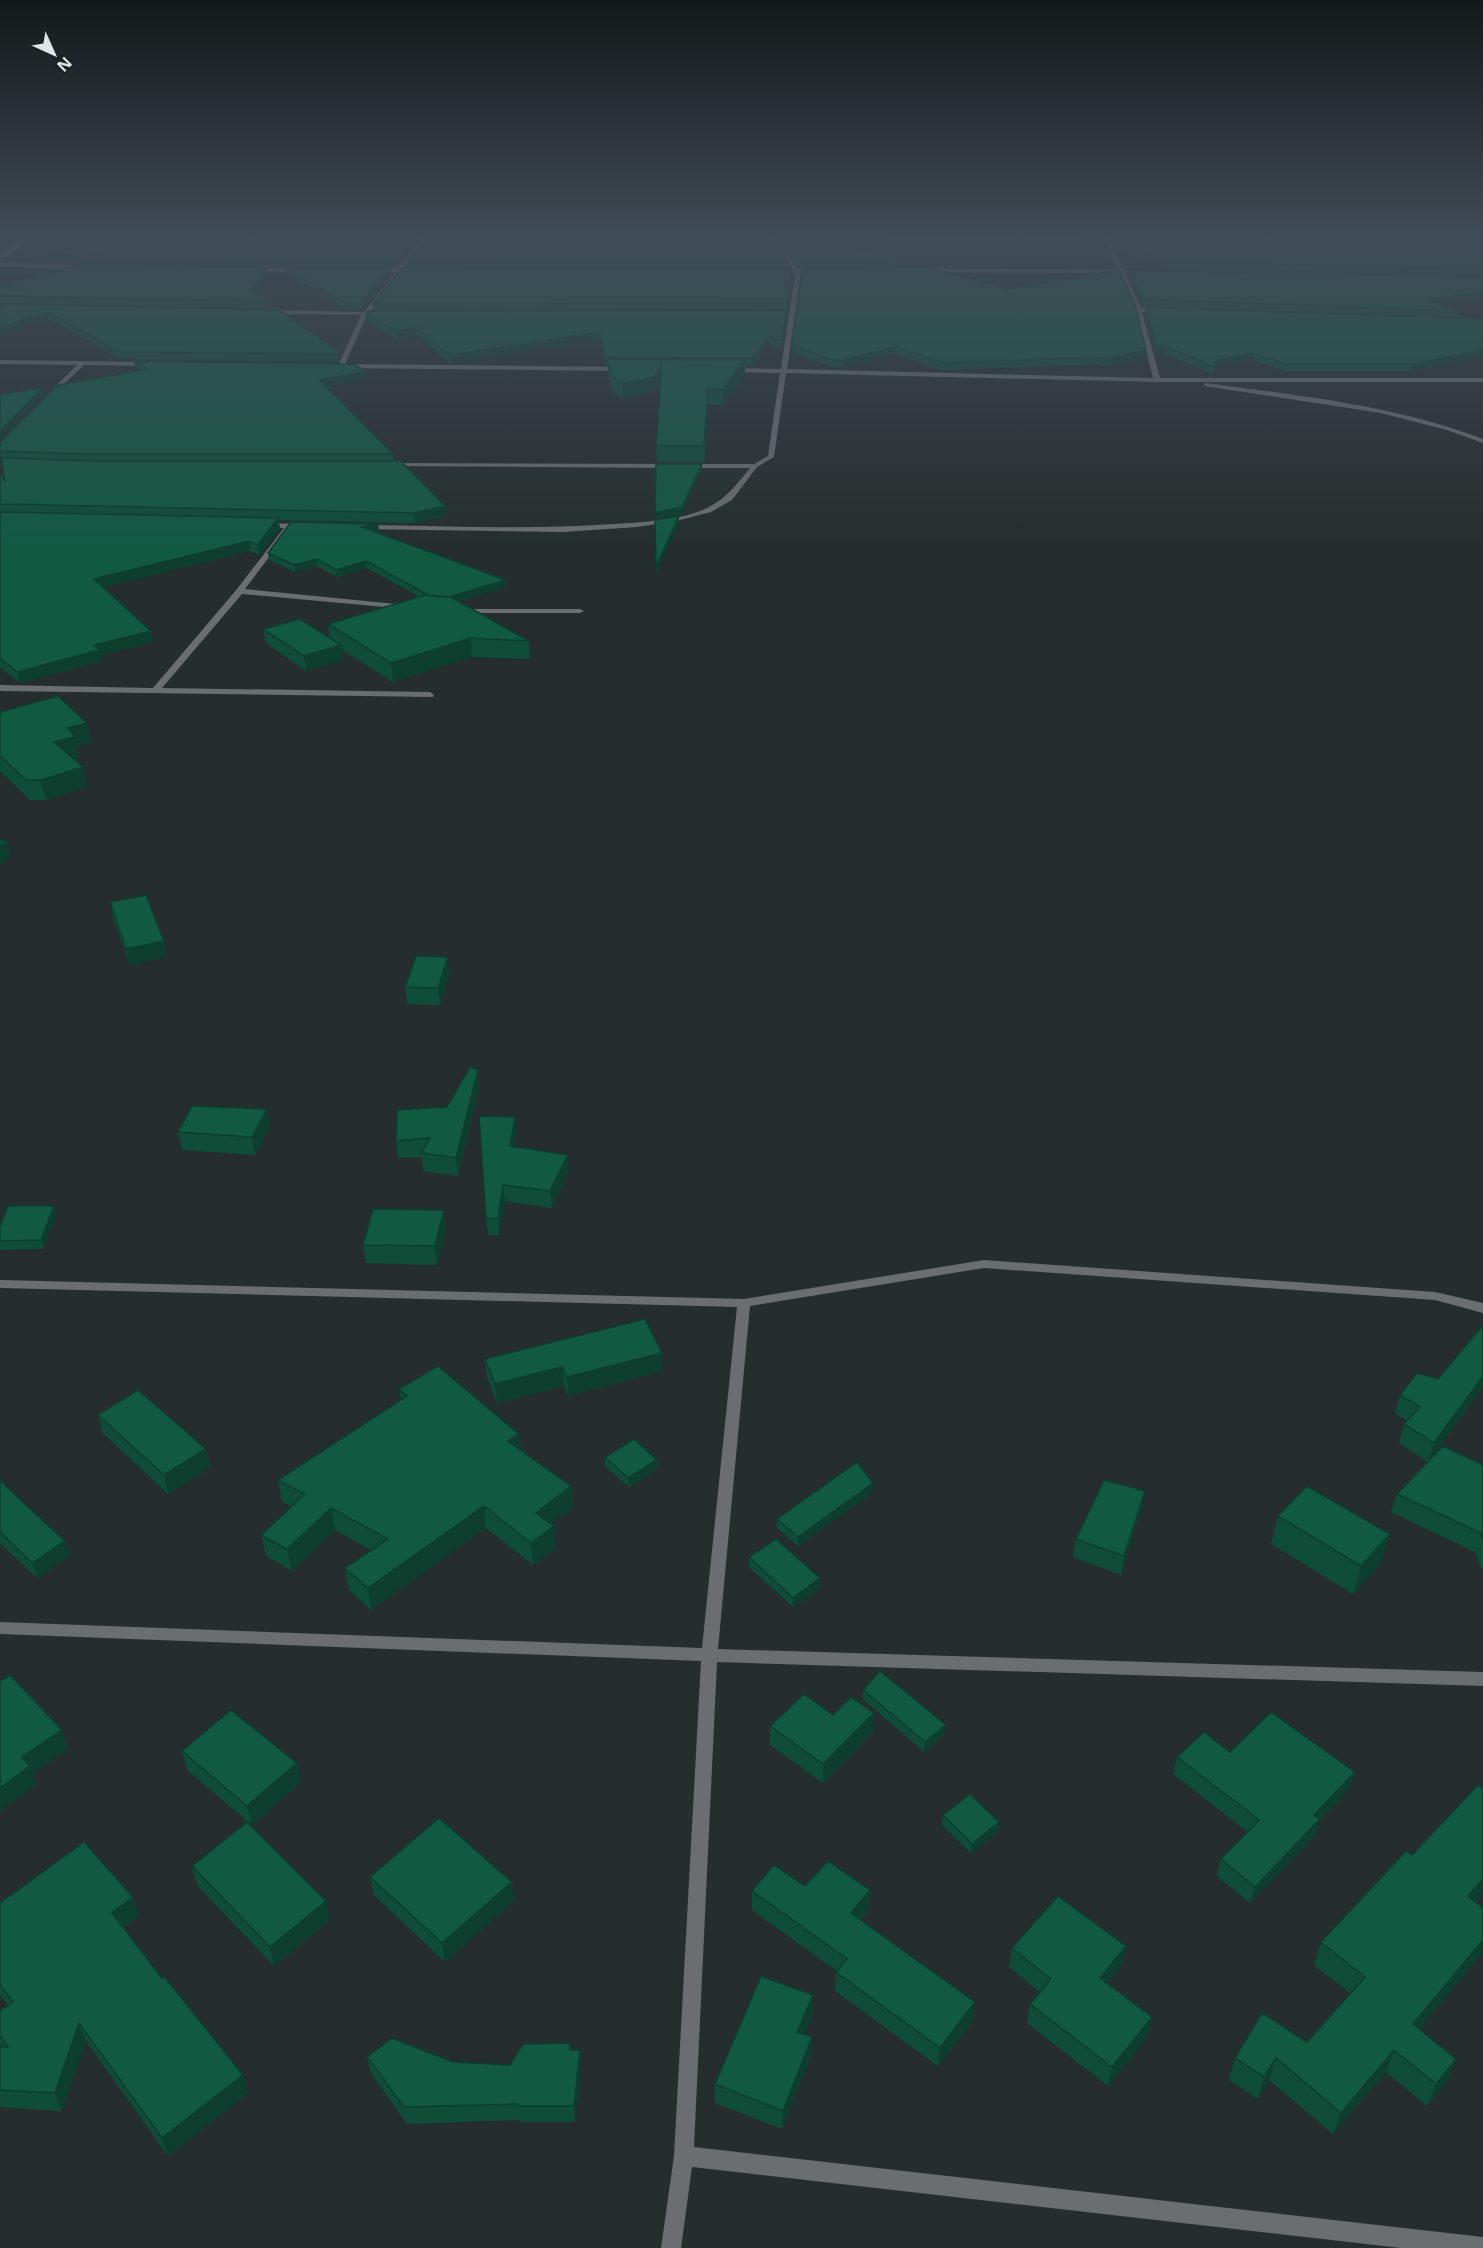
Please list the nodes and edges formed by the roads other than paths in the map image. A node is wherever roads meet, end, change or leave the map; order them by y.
1 (353, 341) edge
2 (788, 341) edge
3 (1147, 341) edge
4 (0, 362) edge
5 (82, 363) junction
6 (153, 364) edge
7 (330, 366) edge
8 (341, 366) junction
9 (629, 369) edge
10 (725, 370) edge
11 (785, 371) junction
12 (1158, 380) junction
13 (1168, 380) junction
14 (1483, 380) edge
15 (41, 405) edge
16 (1483, 441) edge
17 (379, 465) edge
18 (755, 466) junction
19 (254, 525) edge
20 (288, 526) junction
21 (312, 526) edge
22 (348, 527) edge
23 (240, 591) junction
24 (411, 607) edge
25 (446, 610) edge
26 (580, 611) dead end
27 (0, 688) edge
28 (156, 690) junction
29 (430, 695) dead end
30 (0, 1284) edge
31 (744, 1303) junction
32 (1483, 1308) edge
33 (0, 1628) edge
34 (710, 1655) junction
35 (1483, 1679) edge
36 (684, 2156) junction
37 (1483, 2247) edge
38 (671, 2248) edge

1 - 8 street
2 - 11 street
3 - 12 street
4 - 5 street
5 - 6 street
5 - 15 street
7 - 8 street
8 - 9 street
10 - 11 street
11 - 12 street
11 - 18 street
12 - 13 street
13 - 14 street
13 - 16 street
17 - 18 street
18 - 22 street
19 - 20 street
20 - 21 street
20 - 23 street
23 - 24 street
23 - 28 street
25 - 26 street
27 - 28 street
28 - 29 street
30 - 31 street
31 - 32 street
31 - 34 street
33 - 34 street
34 - 35 street
34 - 36 street
36 - 37 street
36 - 38 street

